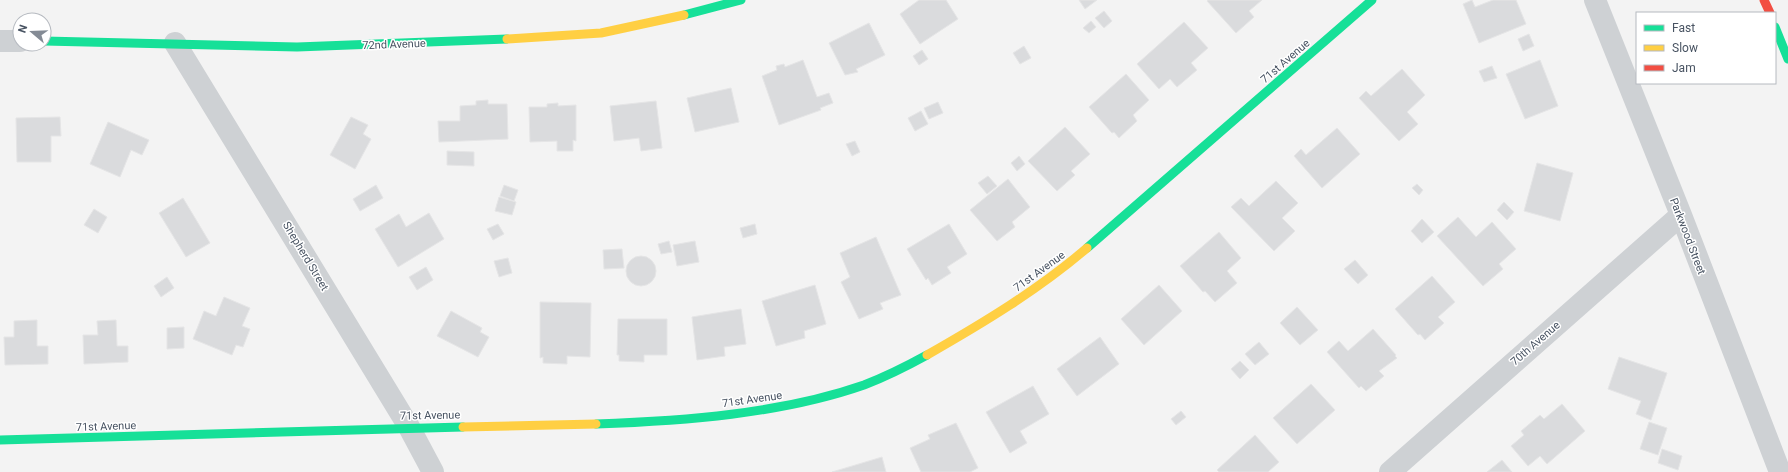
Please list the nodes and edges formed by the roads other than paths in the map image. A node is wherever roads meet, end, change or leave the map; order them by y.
1 (741, 0) edge
2 (1372, 0) edge
3 (1595, 0) edge
4 (1764, 0) edge
5 (1770, 12) edge
6 (1776, 29) edge
7 (0, 41) edge
8 (12, 41) edge
9 (52, 41) edge
10 (175, 43) junction
11 (1788, 59) edge
12 (1681, 215) junction
13 (409, 428) junction
14 (0, 440) edge
15 (434, 472) edge
16 (1390, 472) edge
17 (1780, 472) edge

1 - 10 main road, 72nd Avenue
2 - 13 main road, 71st Avenue
3 - 12 street, Parkwood Street
4 - 5 main road
6 - 11 main road
7 - 8 street
9 - 10 main road, 72nd Avenue
10 - 13 street, Shepherd Street
12 - 16 street, 70th Avenue
12 - 17 street, Parkwood Street
13 - 14 main road, 71st Avenue
13 - 15 street, Shepherd Street

